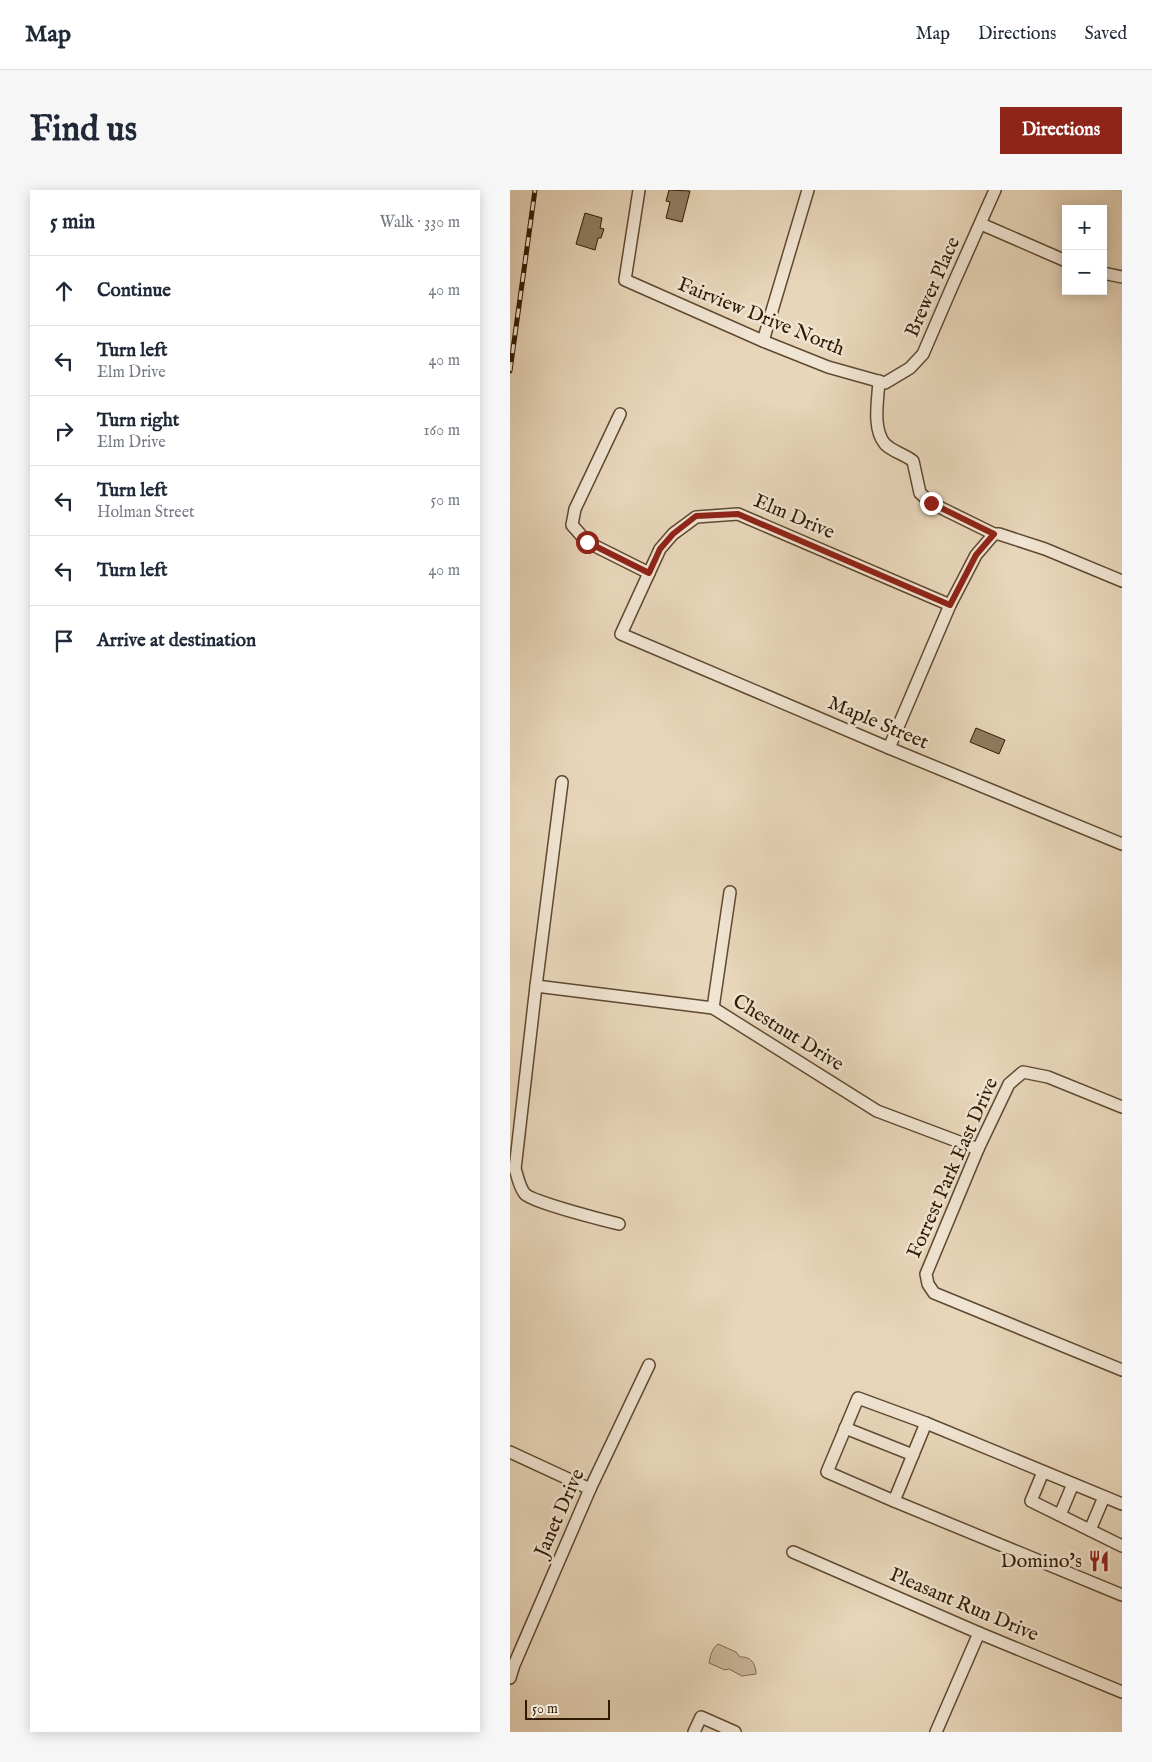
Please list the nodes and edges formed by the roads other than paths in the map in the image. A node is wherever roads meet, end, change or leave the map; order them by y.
1 (639, 190) edge
2 (808, 190) edge
3 (995, 190) edge
4 (981, 224) junction
5 (1062, 259) edge
6 (1107, 274) edge
7 (1122, 277) edge
8 (763, 341) junction
9 (882, 382) junction
10 (620, 414) dead end
11 (994, 534) junction
12 (649, 573) junction
13 (1122, 581) edge
14 (950, 605) junction
15 (621, 634) joint
16 (889, 748) junction
17 (562, 782) dead end
18 (1122, 844) edge
19 (730, 892) dead end
20 (536, 986) junction
21 (713, 1008) junction
22 (1122, 1107) edge
23 (978, 1149) junction
24 (618, 1224) dead end
25 (650, 1365) dead end
26 (1122, 1370) edge
27 (926, 1424) junction
28 (846, 1428) junction
29 (510, 1452) edge
30 (913, 1455) junction
31 (1042, 1472) junction
32 (1073, 1484) junction
33 (590, 1490) junction
34 (1104, 1497) junction
35 (894, 1501) junction
36 (1122, 1504) edge
37 (1060, 1515) junction
38 (1090, 1530) junction
39 (1121, 1543) edge
40 (793, 1552) dead end
41 (1122, 1595) edge
42 (978, 1633) junction
43 (510, 1678) edge
44 (1122, 1692) edge
45 (694, 1732) edge
46 (735, 1732) edge
47 (936, 1732) edge

1 - 8 street, Fairview Drive North
2 - 8 street
3 - 4 street, Brewer Place
4 - 5 street
4 - 9 street, Brewer Place
6 - 7 street
8 - 9 street, Fairview Drive North
9 - 11 street
10 - 12 street
11 - 13 street
11 - 14 street
12 - 14 street, Elm Drive
12 - 15 street, Elm Drive
14 - 16 street
15 - 16 street, Maple Street
16 - 18 street, Maple Street
17 - 20 street
19 - 21 street
20 - 21 street, Chestnut Drive
20 - 24 street
21 - 23 street, Chestnut Drive
22 - 23 street, Forrest Park East Drive
23 - 26 street, Forrest Park East Drive
25 - 33 street, Janet Drive
27 - 28 street
27 - 30 street
27 - 31 street
28 - 30 street
28 - 35 street
29 - 33 street
30 - 35 street
31 - 32 street
31 - 37 street
32 - 34 street
32 - 37 street
33 - 43 street, Janet Drive
34 - 36 street
34 - 38 street
35 - 41 street
37 - 38 street
38 - 39 street
40 - 42 street, Pleasant Run Drive
42 - 44 street, Pleasant Run Drive
42 - 47 street
45 - 46 street

